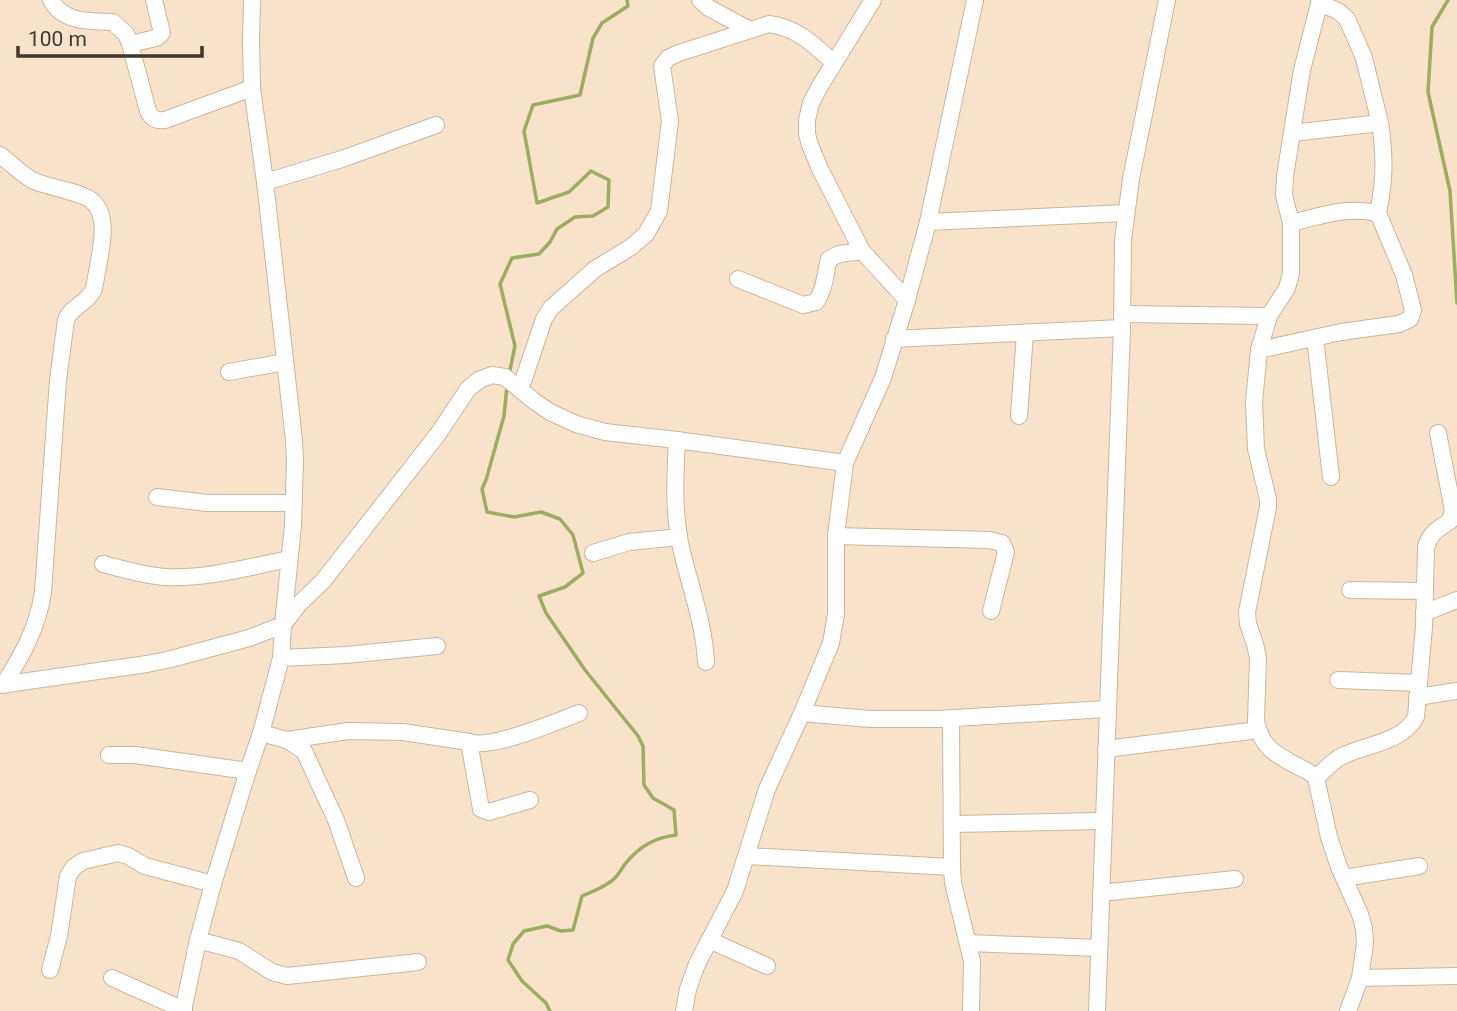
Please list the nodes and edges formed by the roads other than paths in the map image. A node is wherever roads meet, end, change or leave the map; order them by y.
1 (51, 0) edge
2 (154, 0) edge
3 (252, 0) edge
4 (700, 0) edge
5 (873, 0) edge
6 (975, 0) edge
7 (1167, 0) edge
8 (1319, 1) edge
9 (750, 30) junction
10 (130, 44) junction
11 (834, 63) junction
12 (252, 88) junction
13 (1380, 123) junction
14 (436, 125) dead end
15 (1292, 133) junction
16 (0, 155) edge
17 (265, 182) junction
18 (1126, 213) junction
19 (1378, 213) junction
20 (928, 222) junction
21 (1291, 223) junction
22 (862, 251) junction
23 (738, 279) dead end
24 (907, 300) junction
25 (1269, 316) junction
26 (1122, 321) junction
27 (1024, 333) junction
28 (1315, 338) junction
29 (894, 339) junction
30 (1259, 350) junction
31 (285, 362) junction
32 (229, 372) dead end
33 (520, 390) junction
34 (1018, 416) dead end
35 (1438, 433) dead end
36 (677, 440) junction
37 (845, 463) junction
38 (1331, 477) dead end
39 (157, 496) dead end
40 (294, 503) junction
41 (836, 536) junction
42 (679, 537) junction
43 (593, 553) dead end
44 (289, 559) junction
45 (103, 564) dead end
46 (1350, 590) dead end
47 (1425, 591) junction
48 (1457, 600) edge
49 (991, 611) dead end
50 (1424, 613) junction
51 (283, 625) junction
52 (437, 646) dead end
53 (281, 658) junction
54 (706, 662) dead end
55 (1338, 680) dead end
56 (1, 685) edge
57 (1418, 690) junction
58 (1457, 691) edge
59 (1107, 709) junction
60 (579, 713) dead end
61 (802, 713) junction
62 (951, 719) junction
63 (1258, 730) junction
64 (261, 733) junction
65 (287, 740) junction
66 (469, 742) junction
67 (1106, 748) junction
68 (109, 755) dead end
69 (248, 771) junction
70 (1316, 778) junction
71 (530, 800) dead end
72 (1103, 821) junction
73 (952, 824) junction
74 (747, 856) junction
75 (1419, 866) dead end
76 (952, 867) junction
77 (356, 878) dead end
78 (1344, 878) junction
79 (1236, 879) dead end
80 (213, 884) junction
81 (1101, 893) junction
82 (198, 940) junction
83 (709, 940) junction
84 (969, 943) junction
85 (1099, 948) junction
86 (418, 962) dead end
87 (767, 966) dead end
88 (50, 971) dead end
89 (1457, 976) edge
90 (112, 978) dead end
91 (1360, 978) junction
92 (183, 1011) edge
93 (684, 1011) edge
94 (971, 1011) edge
95 (1097, 1011) edge
96 (1348, 1011) edge

1 - 10 street
2 - 10 street
3 - 12 street
4 - 9 street
5 - 11 street
6 - 20 street
7 - 18 street
8 - 13 street
8 - 15 street
9 - 11 street
9 - 33 street
10 - 12 street
11 - 22 street
12 - 17 street
13 - 15 street
13 - 19 street
14 - 17 street
15 - 21 street
16 - 56 street
17 - 31 street
18 - 20 street
18 - 26 street
19 - 21 street
19 - 28 street
20 - 24 street
21 - 25 street
22 - 23 street
22 - 24 street
24 - 29 street
25 - 26 street
25 - 30 street
26 - 27 street
26 - 59 street
27 - 29 street
27 - 34 street
28 - 30 street
28 - 38 street
29 - 37 street
30 - 63 street
31 - 32 street
31 - 40 street
33 - 36 street
33 - 51 street
35 - 47 street
36 - 37 street
36 - 42 street
37 - 41 street
39 - 40 street
40 - 44 street
41 - 49 street
41 - 61 street
42 - 43 street
42 - 54 street
44 - 45 street
44 - 51 street
46 - 47 street
47 - 50 street
48 - 50 street
50 - 57 street
51 - 53 street
51 - 56 street
52 - 53 street
53 - 64 street
55 - 57 street
57 - 58 street
57 - 70 street
59 - 62 street
59 - 67 street
60 - 66 street
61 - 62 street
61 - 74 street
62 - 73 street
63 - 67 street
63 - 70 street
64 - 65 street
64 - 69 street
65 - 66 street
65 - 77 street
66 - 71 street
67 - 72 street
68 - 69 street
69 - 80 street
70 - 78 street
72 - 73 street
72 - 81 street
73 - 76 street
74 - 76 street
74 - 83 street
75 - 78 street
76 - 84 street
78 - 91 street
79 - 81 street
80 - 82 street
80 - 88 street
81 - 85 street
82 - 86 street
82 - 92 street
83 - 87 street
83 - 93 street
84 - 85 street
84 - 94 street
85 - 95 street
89 - 91 street
90 - 92 street
91 - 96 street

